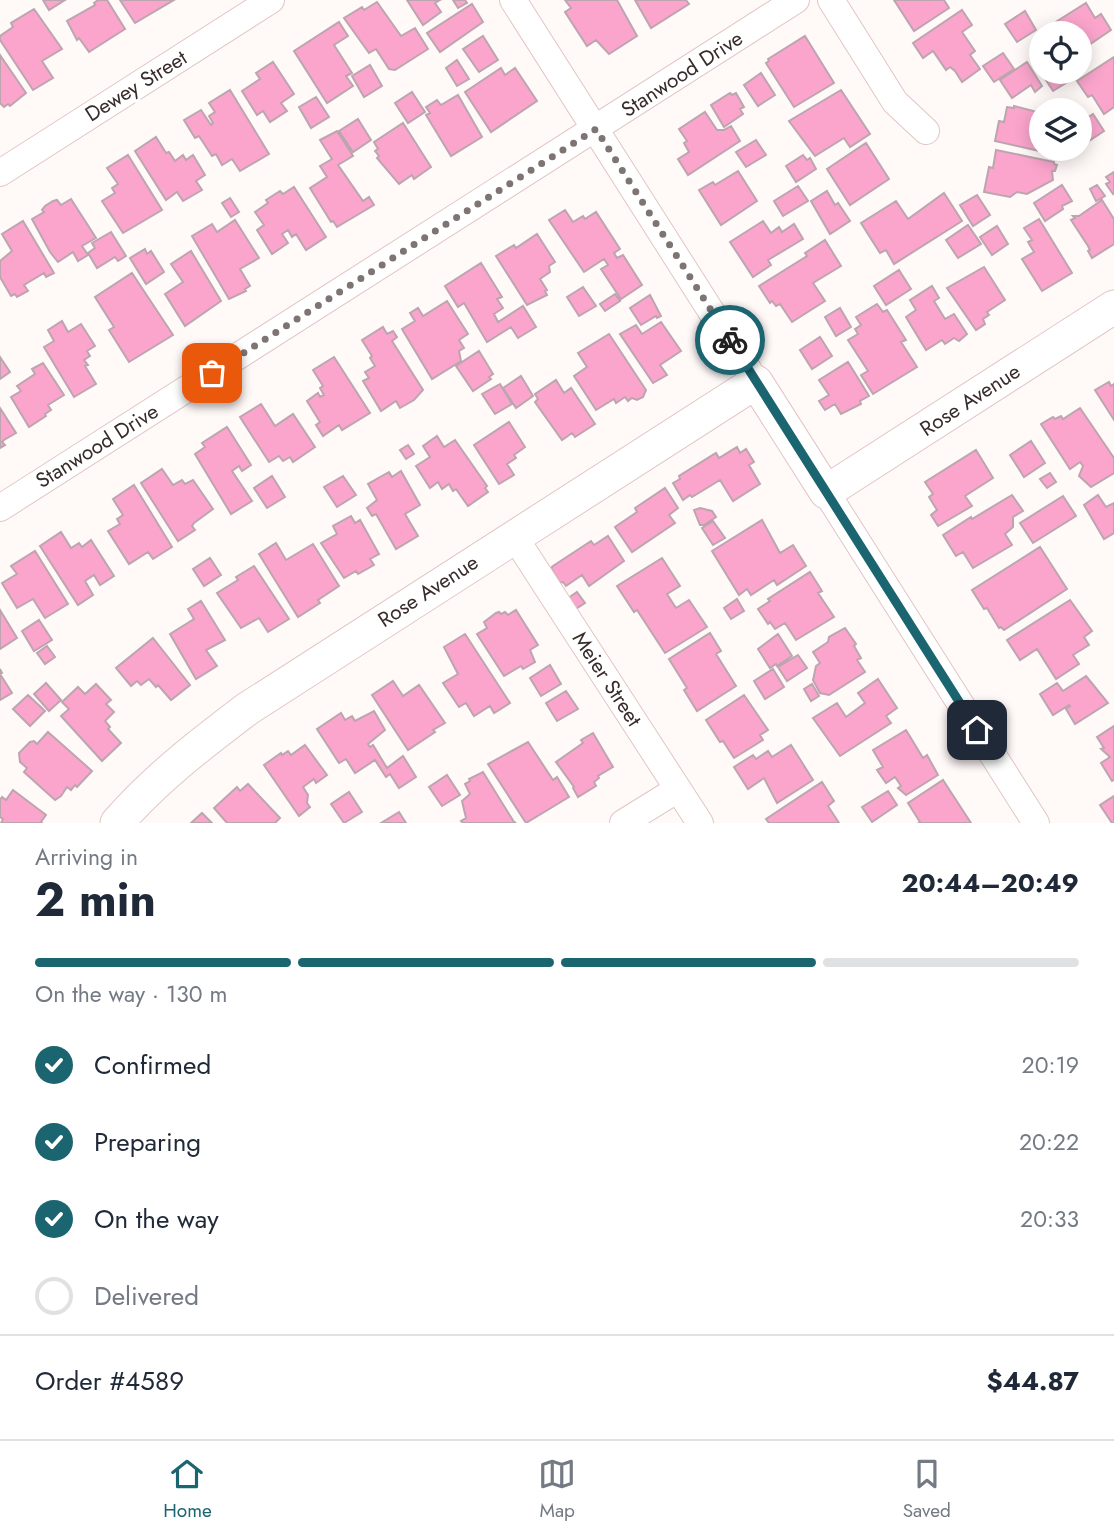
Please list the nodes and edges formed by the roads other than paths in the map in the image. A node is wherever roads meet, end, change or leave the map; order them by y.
1 (271, 0) edge
2 (513, 0) edge
3 (796, 0) edge
4 (831, 0) edge
5 (596, 129) junction
6 (926, 131) dead end
7 (0, 173) edge
8 (1114, 307) edge
9 (756, 382) junction
10 (826, 492) junction
11 (0, 508) edge
12 (514, 536) junction
13 (678, 789) junction
14 (117, 823) edge
15 (623, 823) edge
16 (700, 823) edge
17 (1036, 823) edge

1 - 7 street, Dewey Street
2 - 5 street
3 - 5 street, Stanwood Drive
4 - 6 street
5 - 9 street
5 - 11 street, Stanwood Drive
8 - 10 street, Rose Avenue
9 - 10 street
9 - 12 street, Rose Avenue
10 - 17 street
12 - 13 street, Meier Street
12 - 14 street, Rose Avenue
13 - 15 street
13 - 16 street, Meier Street

